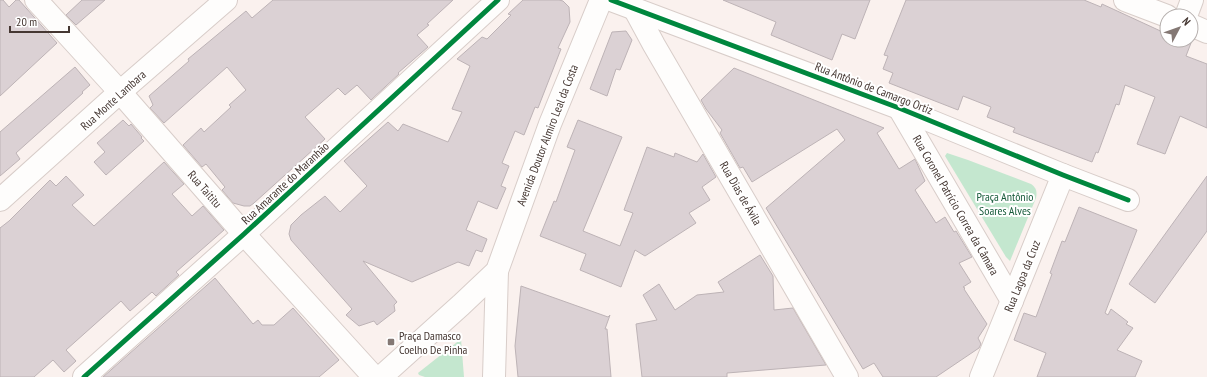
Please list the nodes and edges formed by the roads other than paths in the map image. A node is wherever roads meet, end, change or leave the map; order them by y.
1 (36, 0) edge
2 (226, 0) edge
3 (498, 0) edge
4 (601, 0) edge
5 (611, 0) edge
6 (1126, 0) edge
7 (634, 8) junction
8 (1159, 13) edge
9 (120, 92) junction
10 (899, 108) junction
11 (1063, 175) junction
12 (0, 200) edge
13 (1128, 200) dead end
14 (244, 234) junction
15 (497, 271) junction
16 (1012, 302) junction
17 (84, 377) edge
18 (374, 377) edge
19 (381, 377) edge
20 (494, 377) edge
21 (847, 377) edge
22 (981, 377) edge

1 - 9 street, Rua Taititu
2 - 9 street, Rua Monte Lambara
3 - 14 street, Rua Amarante do Maranhão
4 - 15 street, Avenida Doutor Almiro Leal da Costa
5 - 7 street, Rua Antônio de Camargo Ortiz
6 - 8 street
7 - 10 street, Rua Antônio de Camargo Ortiz
7 - 21 street, Rua Dias de Ávila
9 - 12 street, Rua Monte Lambara
9 - 14 street, Rua Taititu
10 - 11 street, Rua Antônio de Camargo Ortiz
10 - 16 street, Rua Coronel Patrício Correa da Câmara
11 - 13 street, Rua Antônio de Camargo Ortiz
11 - 16 street, Rua Lagoa da Cruz
14 - 17 street, Rua Amarante do Maranhão
14 - 18 street, Rua Taititu
15 - 19 street
15 - 20 street
16 - 22 street, Rua Lagoa da Cruz

